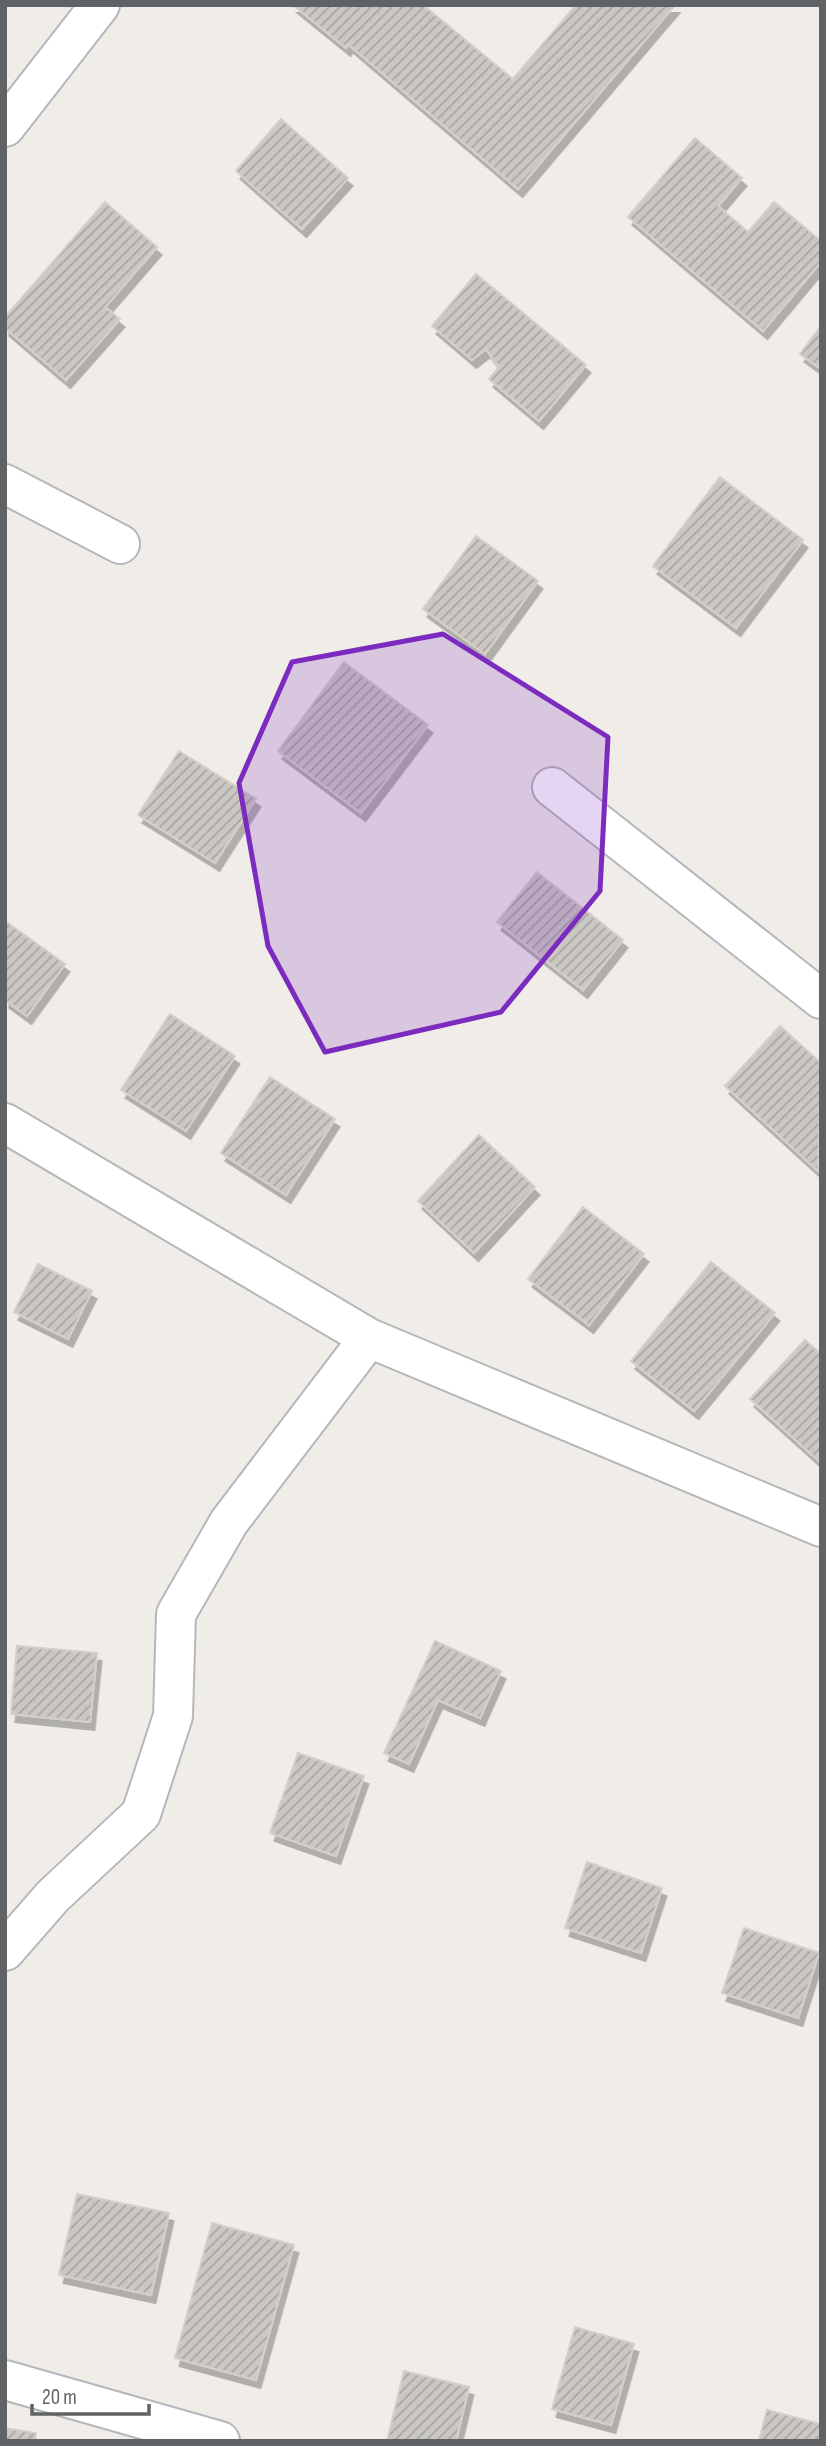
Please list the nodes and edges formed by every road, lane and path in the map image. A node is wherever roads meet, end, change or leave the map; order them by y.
1 (100, 5) edge
2 (5, 127) edge
3 (5, 484) edge
4 (120, 544) dead end
5 (552, 787) dead end
6 (821, 999) edge
7 (5, 1123) edge
8 (369, 1338) junction
9 (821, 1527) edge
10 (5, 1951) edge
11 (5, 2380) edge
12 (220, 2441) edge

1 - 2 street
3 - 4 street
5 - 6 street
7 - 8 street
8 - 9 street
8 - 10 street
11 - 12 street

